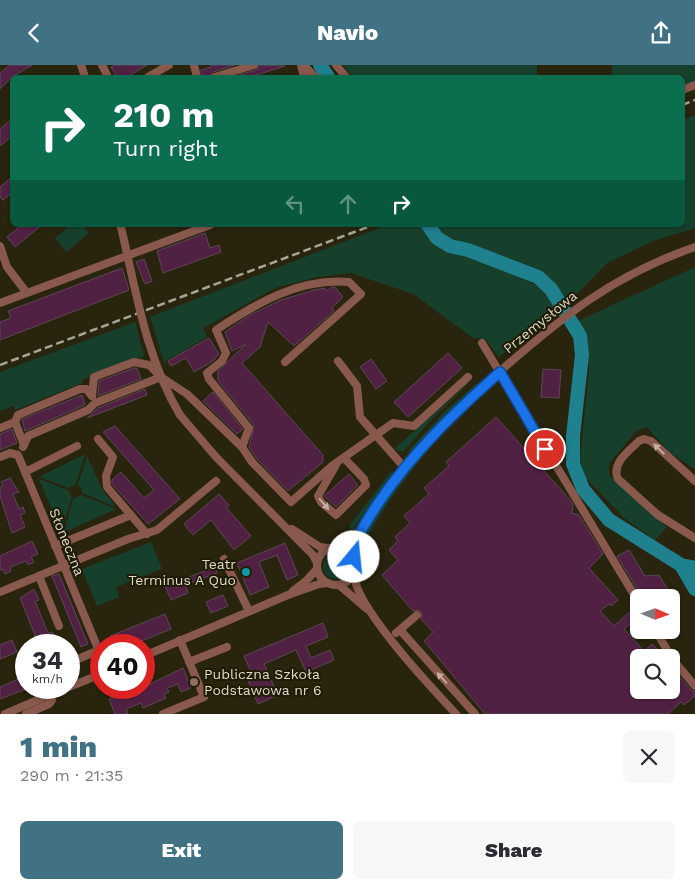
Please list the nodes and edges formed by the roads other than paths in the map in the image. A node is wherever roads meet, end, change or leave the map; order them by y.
1 (169, 65) edge
2 (254, 65) edge
3 (302, 65) edge
4 (336, 65) edge
5 (152, 75) edge
6 (222, 75) edge
7 (312, 75) edge
8 (344, 75) edge
9 (121, 227) edge
10 (178, 227) edge
11 (203, 227) edge
12 (180, 234) junction
13 (0, 246) edge
14 (695, 247) edge
15 (26, 293) junction
16 (0, 303) edge
17 (482, 343) dead end
18 (338, 361) dead end
19 (285, 362) dead end
20 (500, 372) junction
21 (161, 377) junction
22 (468, 377) dead end
23 (93, 400) junction
24 (15, 422) junction
25 (0, 428) edge
26 (376, 435) junction
27 (98, 439) dead end
28 (24, 445) junction
29 (77, 445) dead end
30 (242, 447) junction
31 (18, 455) junction
32 (0, 457) edge
33 (344, 458) junction
34 (337, 463) junction
35 (404, 467) junction
36 (25, 472) junction
37 (216, 481) dead end
38 (695, 481) edge
39 (272, 514) junction
40 (131, 515) junction
41 (368, 519) junction
42 (147, 534) junction
43 (695, 538) edge
44 (55, 547) junction
45 (340, 547) junction
46 (328, 548) junction
47 (354, 557) junction
48 (224, 559) dead end
49 (63, 565) junction
50 (317, 566) junction
51 (38, 575) junction
52 (354, 575) junction
53 (328, 583) junction
54 (340, 585) junction
55 (631, 589) edge
56 (0, 592) edge
57 (288, 595) junction
58 (249, 611) junction
59 (372, 613) junction
60 (417, 615) dead end
61 (59, 626) dead end
62 (401, 631) junction
63 (92, 634) edge
64 (389, 634) junction
65 (661, 639) edge
66 (180, 640) junction
67 (227, 647) dead end
68 (155, 651) edge
69 (189, 662) junction
70 (695, 686) edge
71 (41, 699) edge
72 (52, 699) edge
73 (6, 714) edge
74 (26, 714) edge
75 (163, 714) edge
76 (456, 714) edge
77 (475, 714) edge

1 - 5 street
2 - 6 street
3 - 7 street
4 - 8 street
9 - 39 street, bridge
10 - 12 street
11 - 12 street
12 - 15 street
13 - 15 street
14 - 20 street, Przemysłowa
15 - 16 street
17 - 20 street
18 - 26 street
19 - 30 street
20 - 35 street, Przemysłowa
20 - 55 street
21 - 23 street
21 - 23 street
21 - 30 street
22 - 26 street
23 - 24 street
23 - 28 street
24 - 25 street
24 - 28 street
26 - 33 street
26 - 35 street
27 - 40 street
28 - 31 street
29 - 36 street
30 - 34 street
31 - 32 street
31 - 36 street, Słoneczna
33 - 34 street
34 -> 33 street
35 - 41 street, Przemysłowa
36 - 44 street, Słoneczna
37 - 42 street
38 -> 43 street
39 - 46 street
39 - 50 street
40 - 42 street
40 - 44 street
41 - 45 street, Przemysłowa
41 - 47 street, Przemysłowa
42 - 49 street
44 - 49 street, Słoneczna
45 - 46 street
45 - 47 street
46 - 50 street
47 - 52 street
48 - 58 street
49 - 51 street
49 - 63 street, Słoneczna
50 - 53 street
50 - 57 street
51 - 56 street
51 - 61 street
52 - 54 street
52 - 59 street
53 - 54 street
53 - 57 street
54 - 59 street
57 - 58 street
58 - 66 street
59 - 64 street
60 - 62 street
62 - 64 street
77 -> 62 street
64 - 76 street
65 - 70 street
66 - 68 street
66 - 69 street
67 - 69 street
69 - 75 street
71 - 73 street
72 - 74 street

